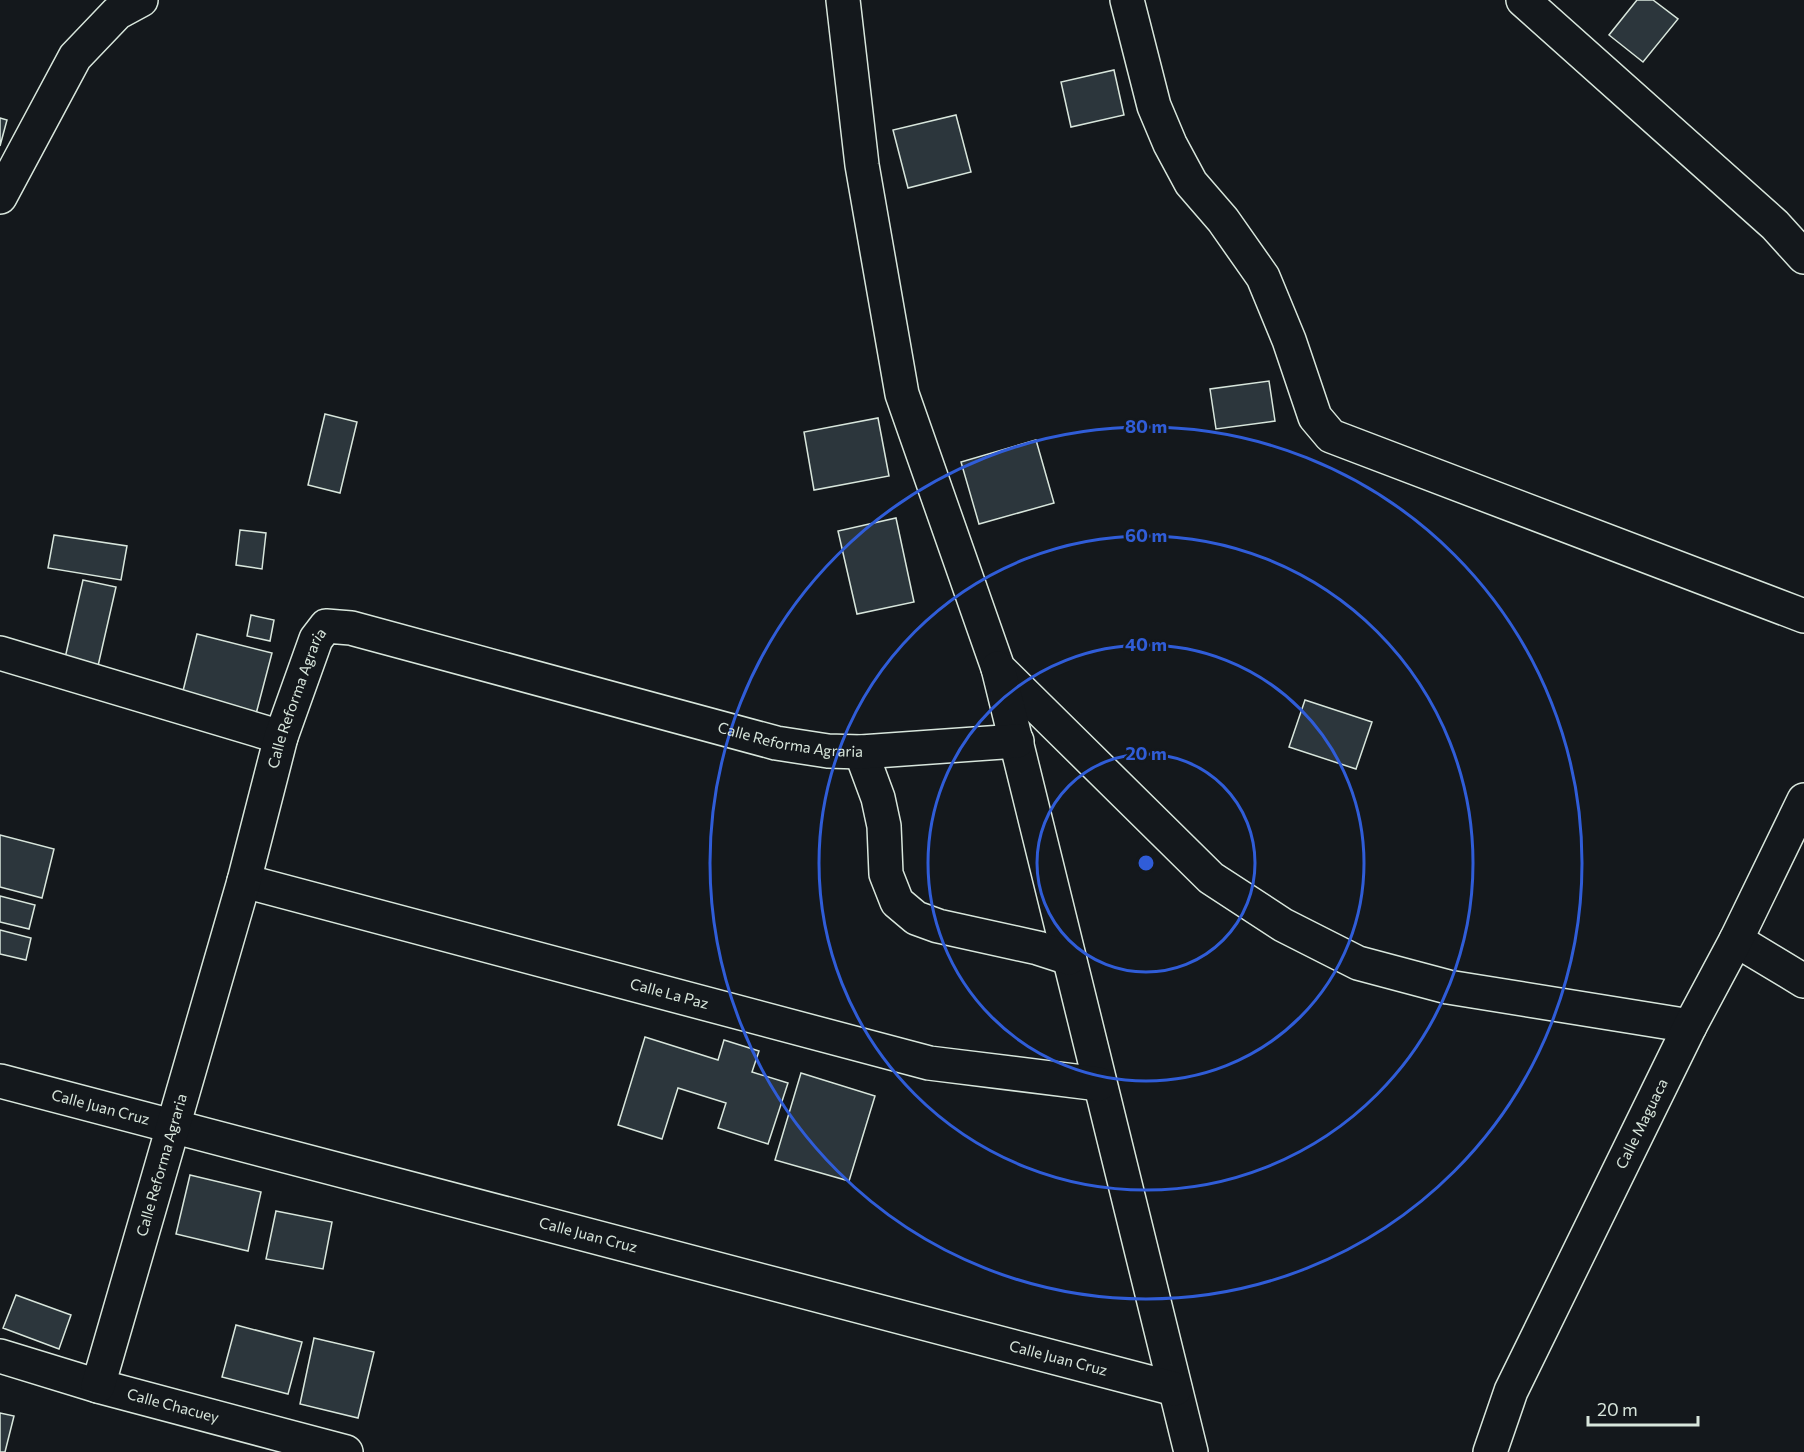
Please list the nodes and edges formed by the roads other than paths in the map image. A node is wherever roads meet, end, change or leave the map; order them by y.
1 (141, 0) edge
2 (843, 0) edge
3 (1127, 0) edge
4 (1523, 0) edge
5 (0, 197) edge
6 (1790, 223) edge
7 (1804, 257) edge
8 (1804, 616) edge
9 (1, 657) edge
10 (998, 668) junction
11 (281, 737) junction
12 (1017, 741) junction
13 (861, 752) junction
14 (1804, 800) edge
15 (244, 881) junction
16 (1736, 940) junction
17 (1069, 958) junction
18 (1804, 981) edge
19 (1690, 1026) junction
20 (0, 1081) edge
21 (1099, 1084) junction
22 (173, 1126) junction
23 (0, 1356) edge
24 (98, 1386) junction
25 (1175, 1389) junction
26 (346, 1452) edge
27 (1191, 1452) edge
28 (1490, 1452) edge

1 - 5 street
2 - 10 street
3 - 8 street
4 - 6 street
6 - 7 street
9 - 11 street
10 - 12 street
10 - 19 street
11 - 13 street, Calle Reforma Agraria
11 - 15 street, Calle Reforma Agraria
12 - 13 street, Calle Reforma Agraria
12 - 17 street
13 - 17 street
14 - 16 street, Calle Maguaca
15 - 21 street, Calle La Paz
15 - 22 street, Calle Reforma Agraria
16 - 18 street
16 - 19 street, Calle Maguaca
17 - 21 street
19 - 28 street, Calle Maguaca
20 - 22 street, Calle Juan Cruz
21 - 25 street
22 - 24 street, Calle Reforma Agraria
22 - 25 street, Calle Juan Cruz
23 - 24 street, Calle Chacuey
24 - 26 street, Calle Chacuey
25 - 27 street

